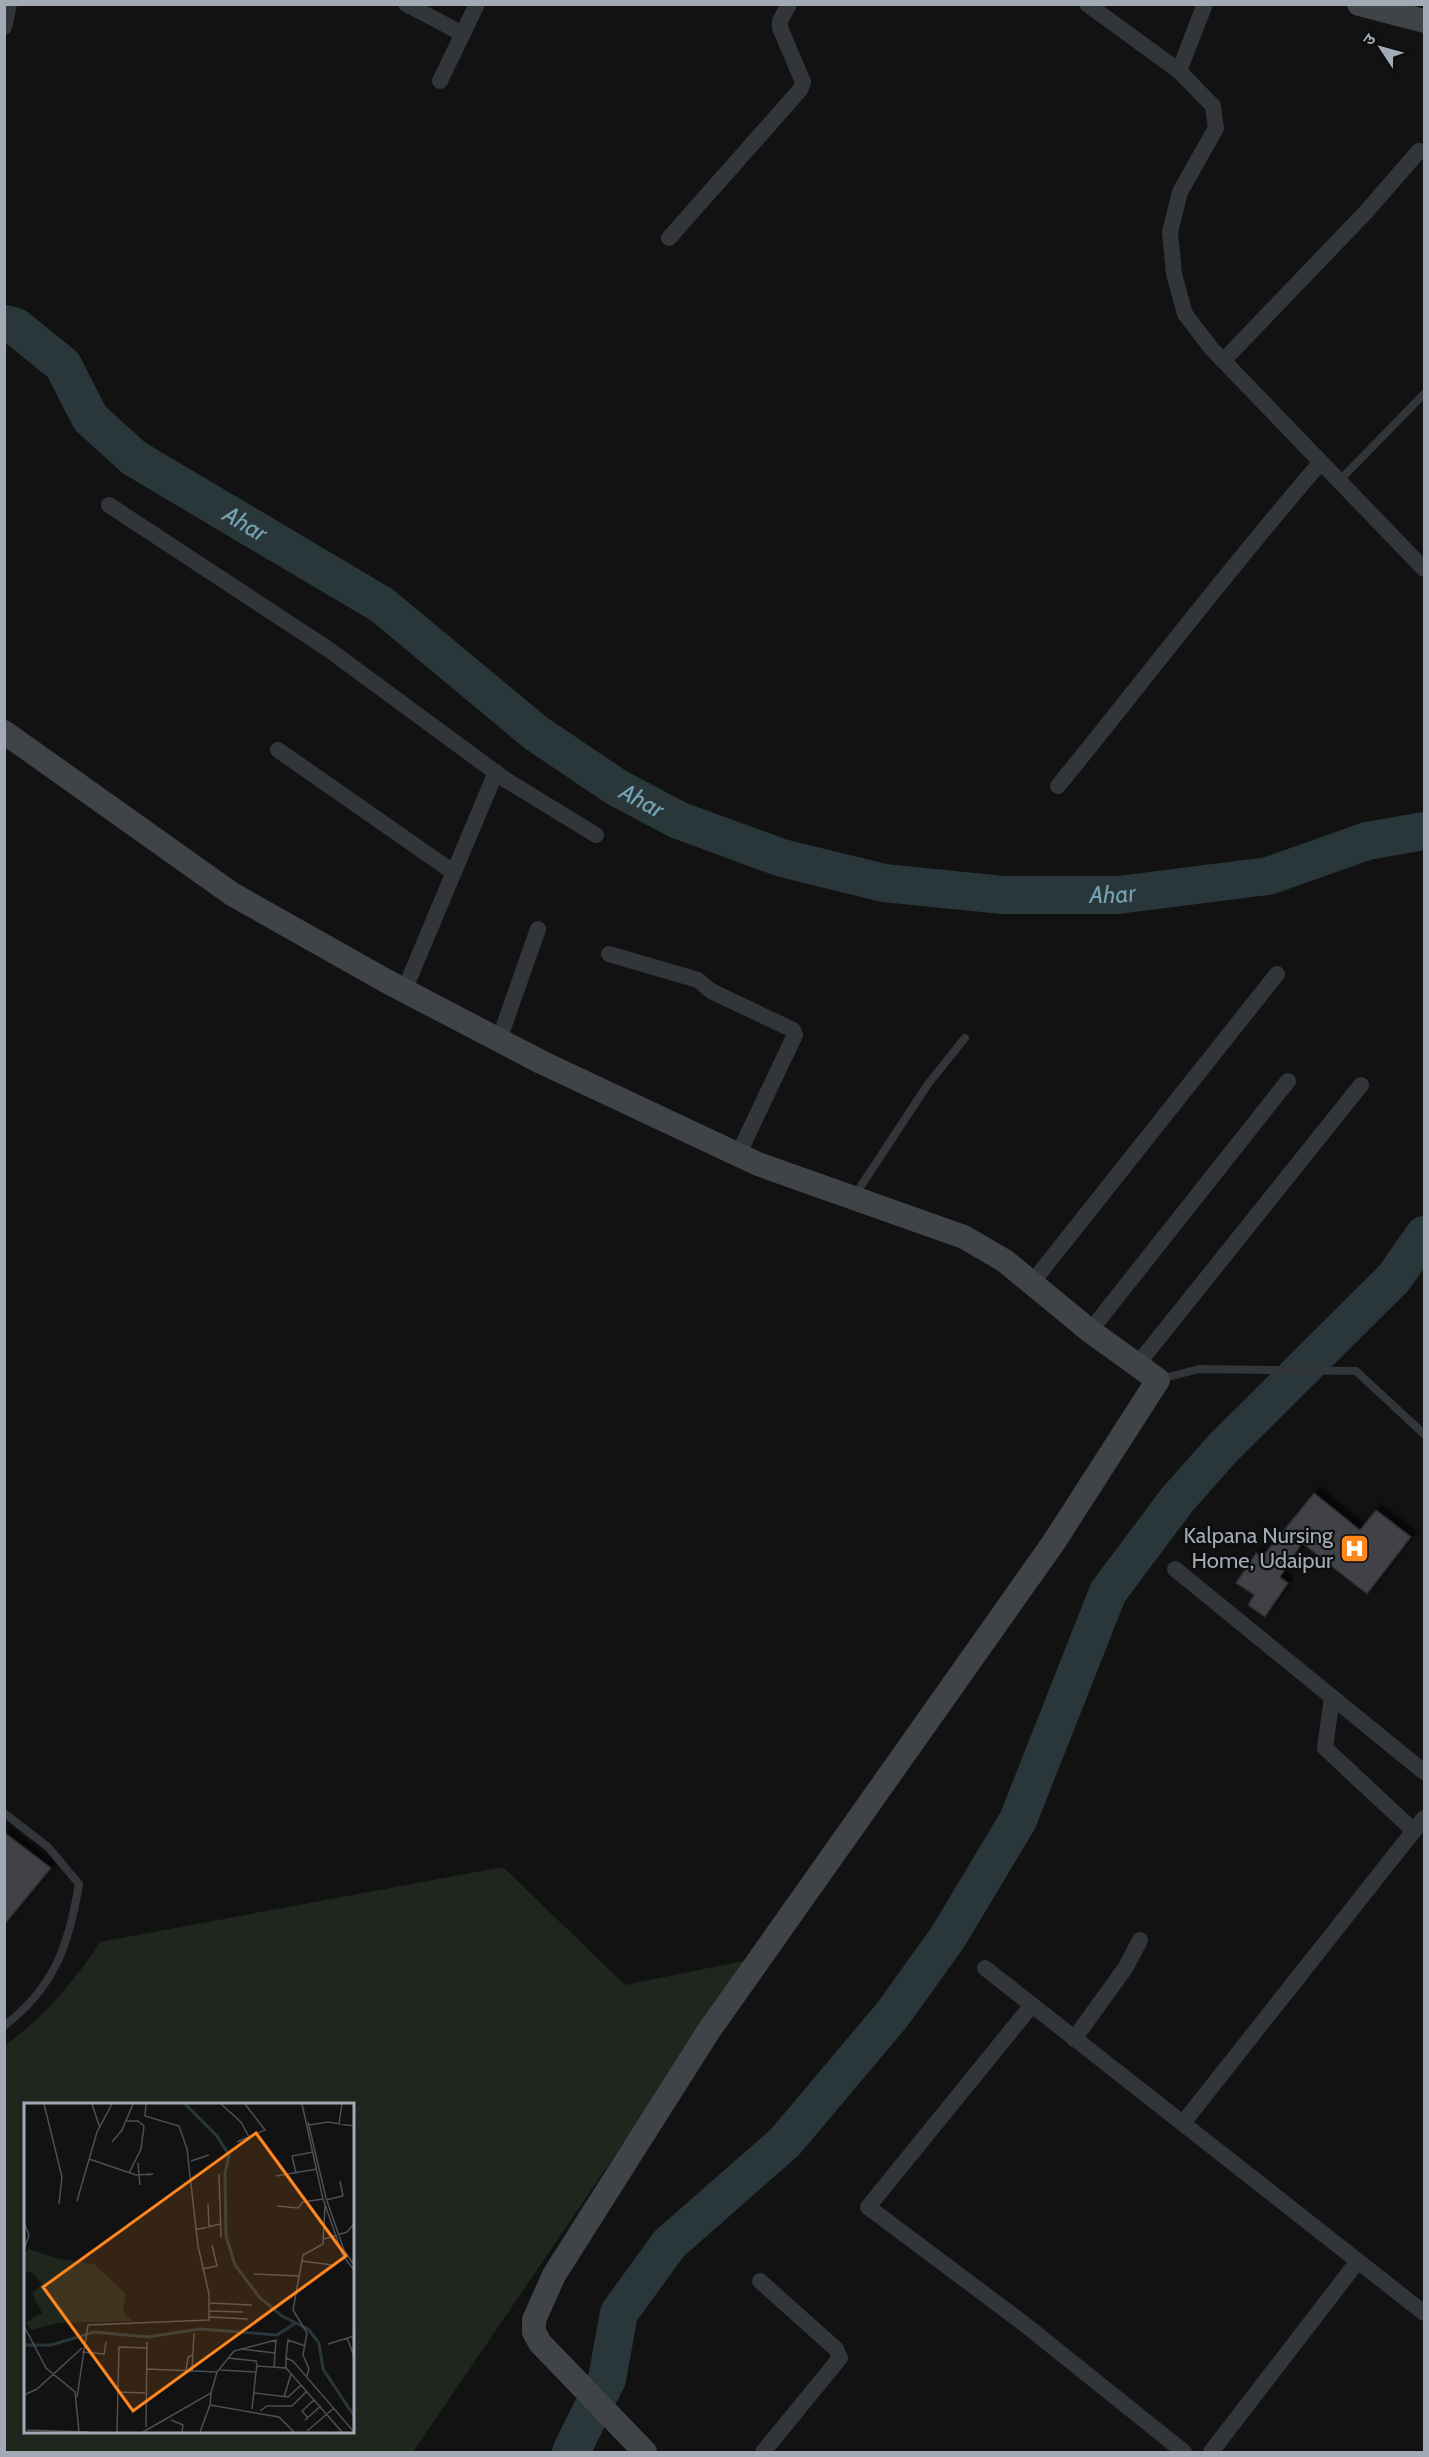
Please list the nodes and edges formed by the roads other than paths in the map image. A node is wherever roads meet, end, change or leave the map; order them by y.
1 (9, 4) edge
2 (406, 4) edge
3 (477, 4) edge
4 (789, 4) edge
5 (1087, 4) edge
6 (1205, 4) edge
7 (1359, 4) edge
8 (1425, 21) edge
9 (4, 27) edge
10 (463, 34) junction
11 (1179, 71) junction
12 (440, 81) dead end
13 (1419, 151) dead end
14 (669, 238) dead end
15 (1223, 361) junction
16 (1425, 394) edge
17 (1321, 462) junction
18 (1339, 481) junction
19 (109, 505) dead end
20 (1425, 570) edge
21 (4, 732) edge
22 (278, 750) dead end
23 (496, 772) junction
24 (1058, 786) dead end
25 (596, 835) dead end
26 (453, 872) junction
27 (538, 929) dead end
28 (609, 954) dead end
29 (1277, 974) dead end
30 (405, 991) junction
31 (964, 1038) dead end
32 (499, 1040) junction
33 (1288, 1081) dead end
34 (1361, 1085) dead end
35 (738, 1155) junction
36 (853, 1197) junction
37 (1031, 1284) junction
38 (1090, 1330) junction
39 (1137, 1365) junction
40 (1158, 1380) junction
41 (1425, 1434) edge
42 (1175, 1569) dead end
43 (1332, 1697) junction
44 (1425, 1772) edge
45 (4, 1813) edge
46 (1419, 1825) edge
47 (1140, 1940) dead end
48 (985, 1968) dead end
49 (1032, 2005) junction
50 (4, 2026) edge
51 (1074, 2039) junction
52 (1183, 2123) junction
53 (1358, 2261) junction
54 (760, 2281) dead end
55 (1425, 2313) edge
56 (645, 2452) edge
57 (763, 2452) edge
58 (1184, 2452) edge
59 (1211, 2452) edge

1 - 9 street
2 - 10 street
3 - 10 street
4 - 14 street
5 - 11 street
6 - 11 street
7 - 8 street
10 - 12 street
11 - 15 street
13 - 15 street
15 - 17 street
16 - 18 lane
17 - 18 street
17 - 24 street
18 - 20 street
19 - 23 street
21 - 30 street
22 - 26 street
23 - 25 street
23 - 26 street
26 - 30 street
27 - 32 street
28 - 35 street
29 - 37 street
30 - 32 street
31 - 36 lane
32 - 35 street
33 - 38 street
34 - 39 street
35 - 36 street
36 - 37 street
37 - 38 street
38 - 39 street
39 - 40 street
40 - 41 lane
40 - 56 street
42 - 43 street
43 - 44 street
43 - 46 street
45 - 50 lane
46 - 52 street
47 - 51 street
48 - 49 street
49 - 51 street
49 - 58 street
51 - 52 street
52 - 53 street
53 - 55 street
53 - 59 street
54 - 57 street

